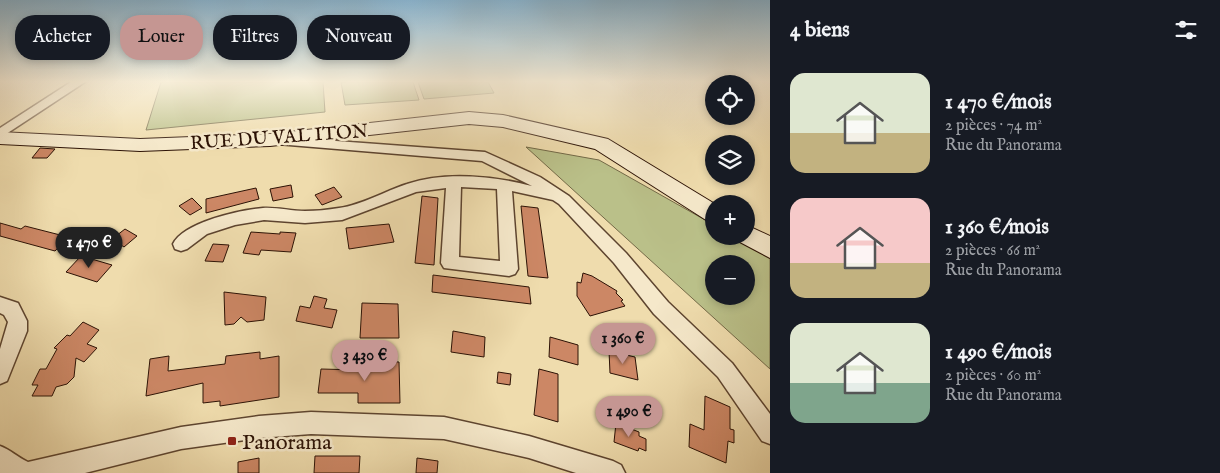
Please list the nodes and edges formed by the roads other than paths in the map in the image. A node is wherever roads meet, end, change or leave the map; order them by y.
1 (45, 104) edge
2 (0, 134) edge
3 (0, 138) edge
4 (270, 140) junction
5 (454, 182) junction
6 (504, 184) junction
7 (564, 200) junction
8 (705, 208) edge
9 (755, 239) edge
10 (181, 244) dead end
11 (770, 248) edge
12 (0, 305) edge
13 (0, 374) edge
14 (770, 433) edge
15 (0, 457) edge
16 (28, 473) edge
17 (613, 473) edge

1 - 2 street
3 - 4 street, RUE DU VAL ITON
4 - 7 street
4 - 8 street, RUE DU VAL ITON
5 - 6 street
5 - 6 street
5 - 10 street
6 - 7 street
7 - 14 street
9 - 11 street
12 - 13 street
15 - 16 street
16 - 17 street

